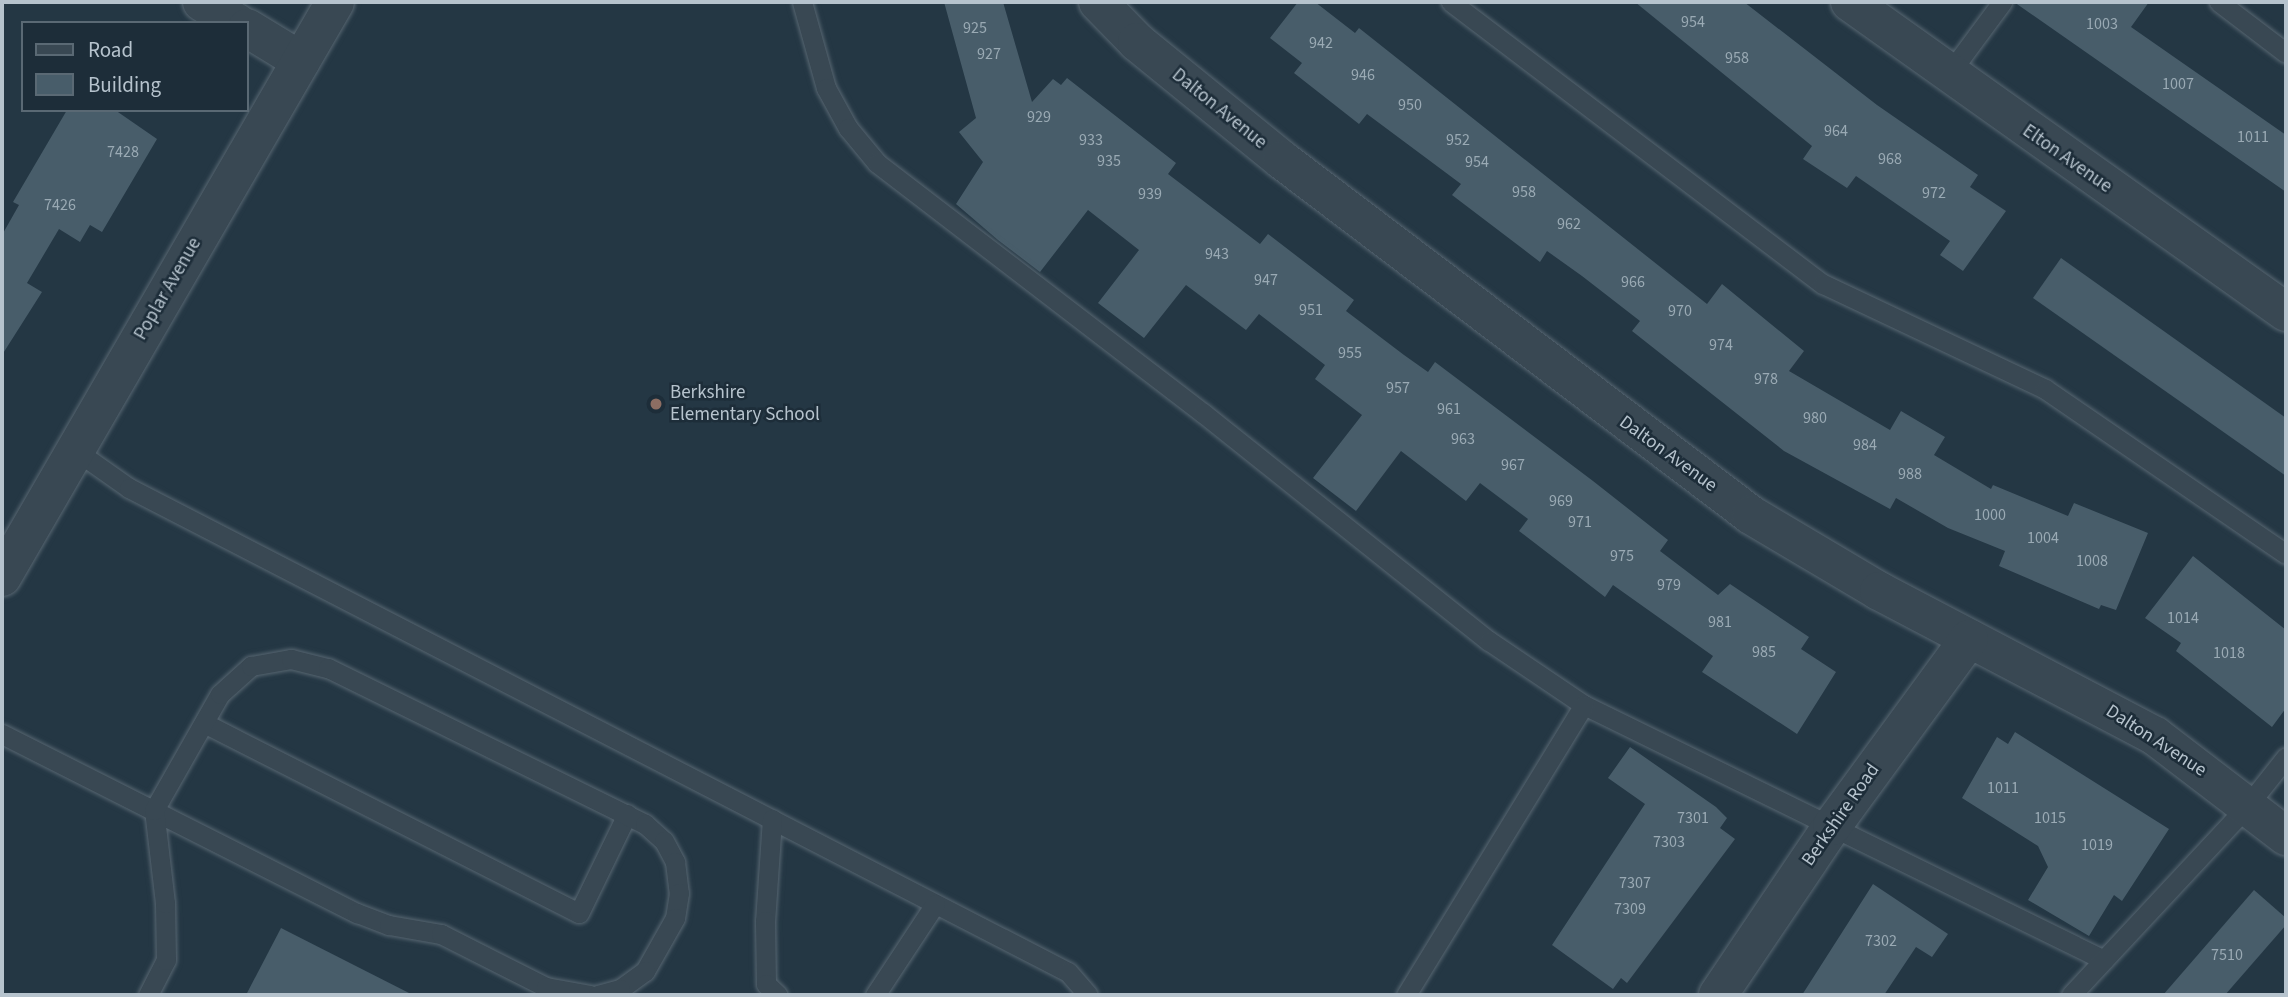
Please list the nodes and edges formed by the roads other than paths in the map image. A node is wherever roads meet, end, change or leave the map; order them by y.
1 (202, 2) edge
2 (335, 2) edge
3 (802, 2) edge
4 (1098, 2) edge
5 (1451, 2) edge
6 (1850, 2) edge
7 (2002, 2) edge
8 (2219, 2) edge
9 (234, 21) edge
10 (248, 29) edge
11 (2286, 53) edge
12 (301, 61) junction
13 (1948, 75) junction
14 (2286, 312) edge
15 (75, 450) junction
16 (2286, 554) edge
17 (2, 576) edge
18 (1969, 639) junction
19 (1584, 705) junction
20 (204, 723) junction
21 (2, 734) edge
22 (2286, 757) edge
23 (2248, 805) junction
24 (154, 810) junction
25 (627, 814) junction
26 (772, 819) junction
27 (1832, 826) junction
28 (2286, 836) edge
29 (935, 904) junction
30 (2104, 960) junction
31 (148, 995) edge
32 (590, 995) edge
33 (598, 995) edge
34 (778, 995) edge
35 (875, 995) edge
36 (1088, 995) edge
37 (1406, 995) edge
38 (1718, 995) edge
39 (2071, 995) edge

1 - 9 street
2 - 12 street, Poplar Avenue
3 - 19 lane
4 - 18 street, Dalton Avenue
5 - 16 lane
6 - 13 street, Elton Avenue
7 - 13 lane
8 - 11 lane
10 - 12 street
12 - 15 street, Poplar Avenue
13 - 14 street, Elton Avenue
15 - 17 street, Poplar Avenue
15 - 26 lane
18 - 23 street, Dalton Avenue
18 - 27 street, Berkshire Road
19 - 27 lane
19 - 37 lane
20 - 24 lane
20 - 25 lane
20 - 25 lane
21 - 24 lane
22 - 23 lane
23 - 28 street, Dalton Avenue
23 - 30 lane
24 - 31 lane
24 - 32 lane
25 - 33 lane
26 - 29 lane
26 - 34 lane
27 - 30 lane
27 - 38 street, Berkshire Road
29 - 35 lane
29 - 36 lane
30 - 39 lane

